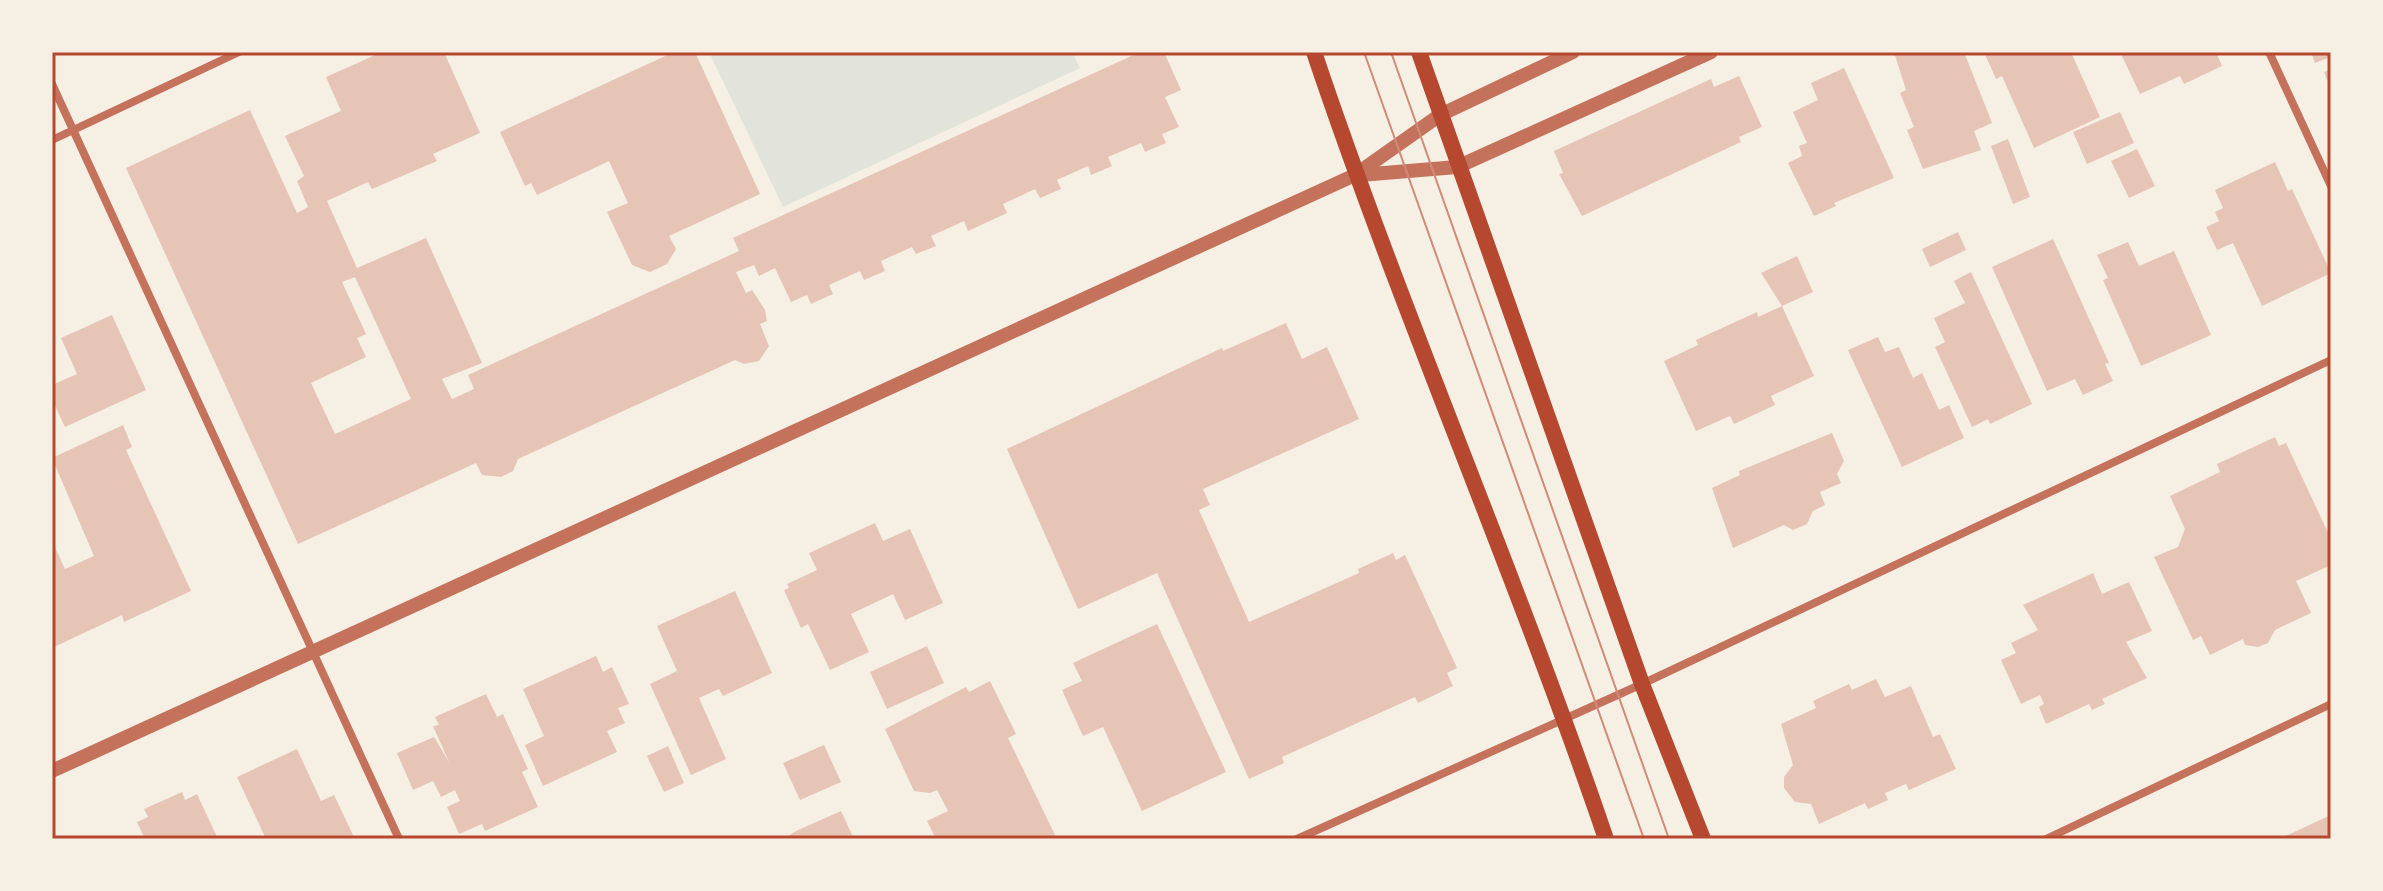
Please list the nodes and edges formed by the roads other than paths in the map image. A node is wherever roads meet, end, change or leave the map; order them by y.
1 (239, 52) edge
2 (1314, 52) edge
3 (1419, 52) edge
4 (1573, 52) edge
5 (1711, 52) edge
6 (2269, 52) edge
7 (52, 84) edge
8 (1440, 115) junction
9 (73, 130) junction
10 (52, 140) edge
11 (1457, 167) junction
12 (1355, 175) junction
13 (2331, 186) edge
14 (2331, 360) edge
15 (313, 652) junction
16 (1642, 684) junction
17 (2331, 704) edge
18 (1565, 719) junction
19 (52, 771) edge
20 (399, 839) edge
21 (1297, 839) edge
22 (1606, 839) edge
23 (1703, 839) edge
24 (2046, 839) edge

1 - 9 street
2 - 12 main road
3 - 8 main road
4 - 8 street
5 - 11 street
6 - 13 street
7 - 9 street
8 - 11 main road
8 - 12 street
9 - 10 street
9 - 15 street
11 - 12 street
11 - 16 main road
12 - 15 street
12 - 18 main road
14 - 16 street
15 - 19 street
15 - 20 street
16 - 18 street
16 - 23 main road
17 - 24 street
18 - 21 street
18 - 22 main road

